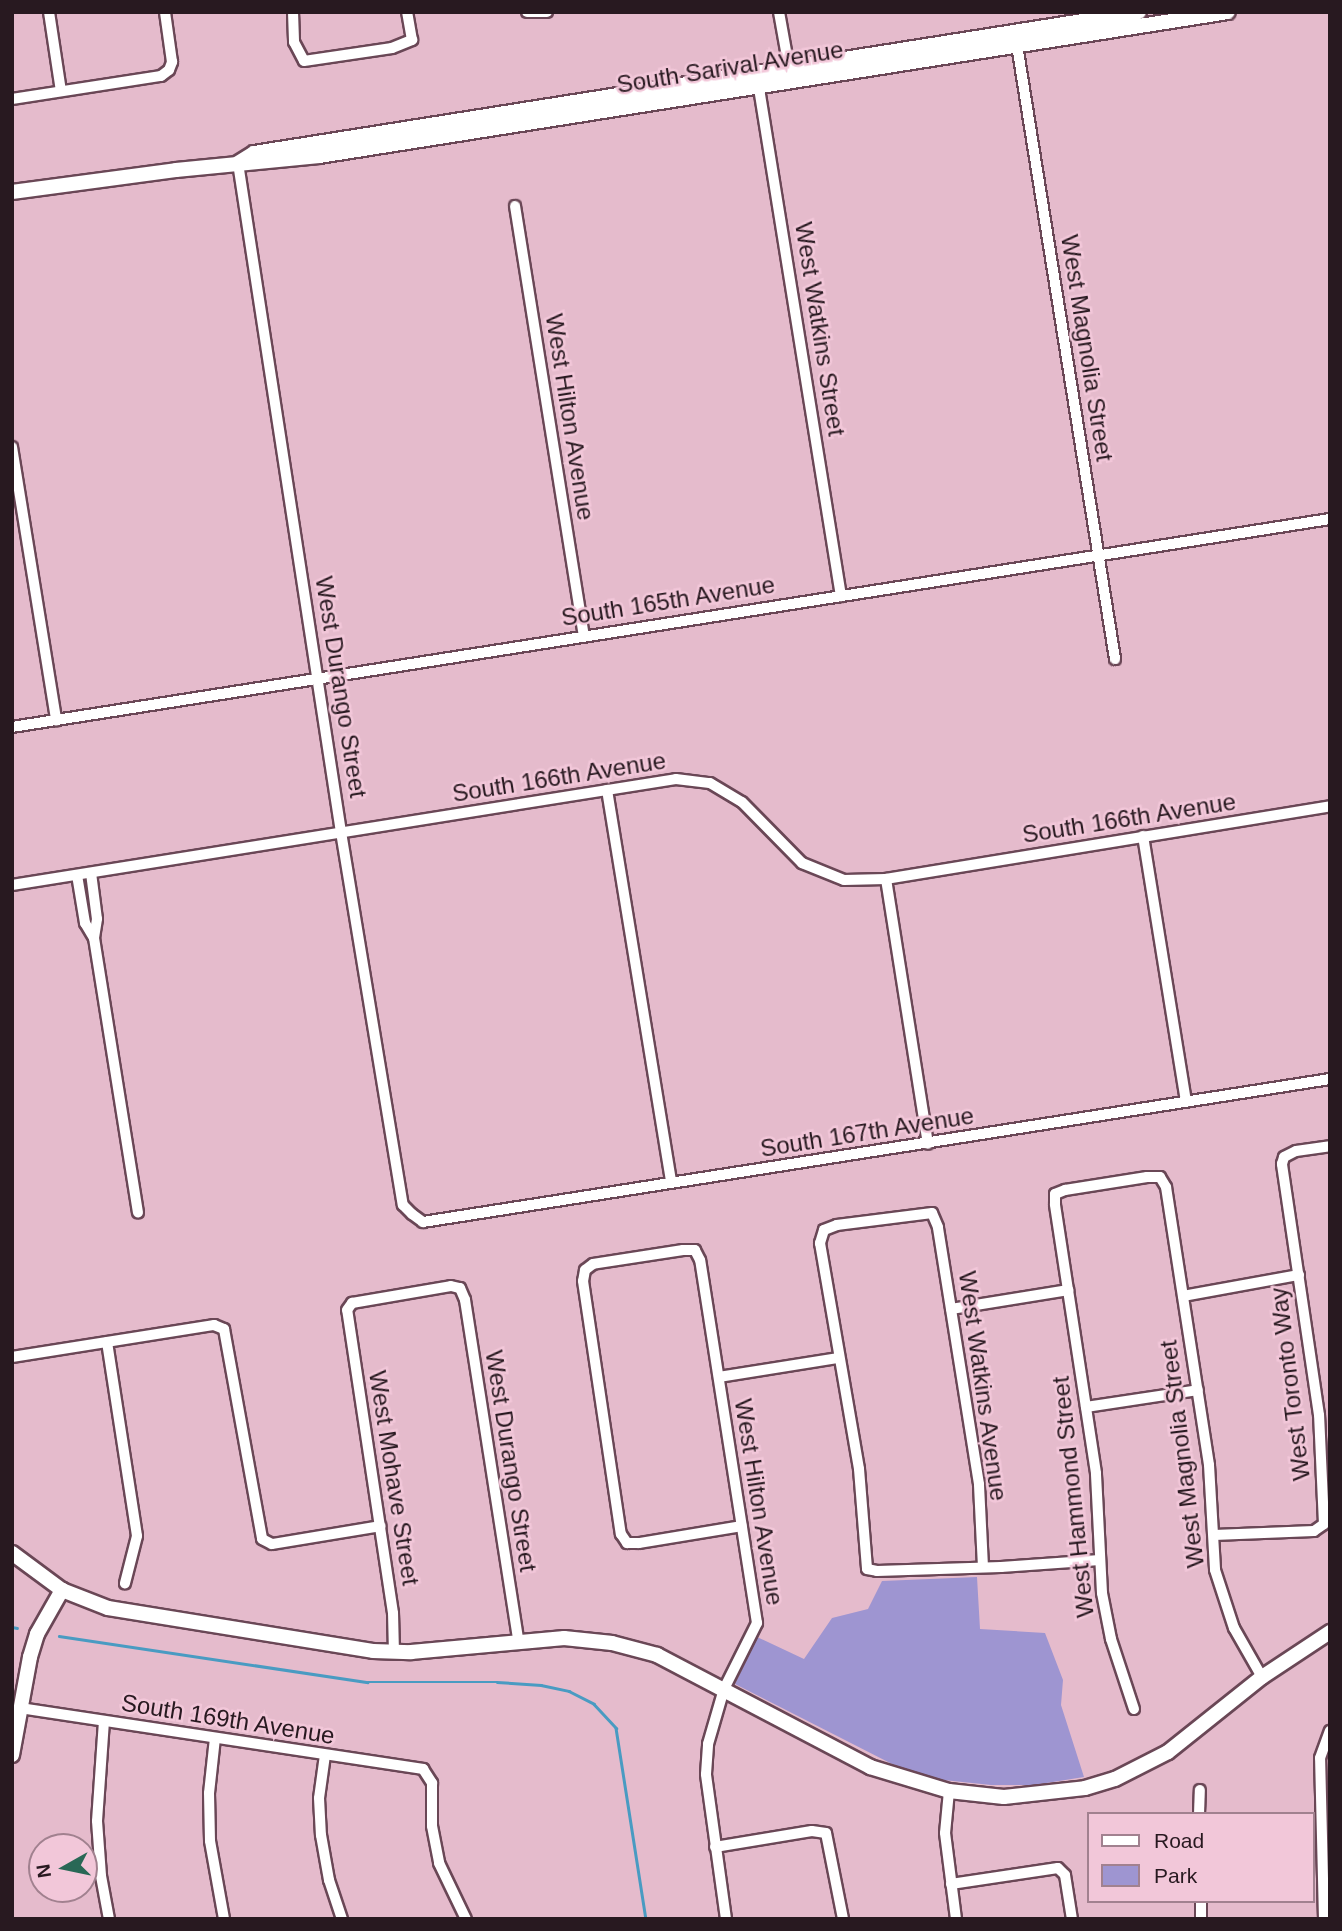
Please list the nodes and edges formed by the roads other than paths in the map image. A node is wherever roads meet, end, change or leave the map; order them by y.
1 (49, 12) edge
2 (166, 12) edge
3 (293, 12) edge
4 (407, 12) edge
5 (547, 12) edge
6 (779, 12) edge
7 (1139, 12) edge
8 (1228, 12) edge
9 (528, 13) edge
10 (1016, 38) junction
11 (788, 67) junction
12 (748, 74) junction
13 (798, 79) junction
14 (760, 85) junction
15 (61, 91) junction
16 (12, 99) edge
17 (239, 163) junction
18 (12, 192) edge
19 (515, 206) dead end
20 (12, 447) edge
21 (1330, 519) edge
22 (1098, 557) junction
23 (841, 596) junction
24 (583, 635) junction
25 (1115, 659) dead end
26 (320, 679) junction
27 (56, 720) junction
28 (12, 727) edge
29 (607, 790) junction
30 (1330, 806) edge
31 (341, 832) junction
32 (1143, 836) junction
33 (91, 873) junction
34 (77, 875) junction
35 (886, 879) junction
36 (12, 885) edge
37 (95, 905) junction
38 (82, 907) junction
39 (94, 937) junction
40 (1330, 1079) edge
41 (1186, 1102) junction
42 (928, 1144) junction
43 (1330, 1146) edge
44 (1160, 1177) joint
45 (671, 1182) junction
46 (138, 1212) dead end
47 (412, 1214) joint
48 (1299, 1275) junction
49 (460, 1288) joint
50 (1068, 1290) junction
51 (1183, 1296) junction
52 (951, 1308) junction
53 (107, 1342) junction
54 (12, 1357) edge
55 (838, 1358) junction
56 (719, 1377) junction
57 (1198, 1390) junction
58 (1086, 1407) junction
59 (1326, 1465) edge
60 (382, 1526) junction
61 (742, 1526) junction
62 (1213, 1535) junction
63 (12, 1553) edge
64 (1100, 1560) junction
65 (983, 1567) junction
66 (125, 1583) dead end
67 (62, 1590) junction
68 (1330, 1632) edge
69 (518, 1640) junction
70 (394, 1653) junction
71 (1262, 1677) junction
72 (724, 1689) junction
73 (20, 1708) junction
74 (1134, 1709) dead end
75 (104, 1721) junction
76 (1330, 1731) edge
77 (215, 1738) junction
78 (12, 1755) edge
79 (325, 1755) junction
80 (1200, 1790) dead end
81 (949, 1791) junction
82 (1199, 1812) edge
83 (715, 1847) junction
84 (951, 1884) junction
85 (109, 1919) edge
86 (224, 1919) edge
87 (342, 1919) edge
88 (466, 1919) edge
89 (726, 1919) edge
90 (843, 1919) edge
91 (956, 1919) edge
92 (1072, 1919) edge
93 (1324, 1919) edge

1 - 15 street
2 - 15 street
3 - 4 street
5 - 9 street
6 - 11 street
7 - 10 main road, South Sarival Avenue
8 - 10 main road, South Sarival Avenue
10 - 11 main road, South Sarival Avenue
10 - 13 main road, South Sarival Avenue
10 - 22 street, West Magnolia Street
11 - 12 main road, South Sarival Avenue
11 - 13 street
12 - 14 street
12 - 17 main road, South Sarival Avenue
13 - 14 main road, South Sarival Avenue
14 - 17 main road, South Sarival Avenue
14 - 23 street, West Watkins Street
15 - 16 street
17 - 18 main road, South Sarival Avenue
17 - 26 street, West Durango Street
19 - 24 street, West Hilton Avenue
20 - 27 street
21 - 22 street, South 165th Avenue
22 - 23 street, South 165th Avenue
22 - 25 street, West Magnolia Street
23 - 24 street, South 165th Avenue
24 - 26 street, South 165th Avenue
26 - 27 street, South 165th Avenue
26 - 31 street, West Durango Street
27 - 28 street, South 165th Avenue
29 - 31 street, South 166th Avenue
29 - 35 street, South 166th Avenue
29 - 45 street
30 - 32 street, South 166th Avenue
31 - 33 street, South 166th Avenue
31 - 47 street, West Durango Street
32 - 35 street, South 166th Avenue
32 - 41 street
33 - 34 street, South 166th Avenue
33 - 37 street
34 - 36 street, South 166th Avenue
34 - 38 street
35 - 42 street
37 - 38 street
37 - 39 street
38 - 39 street
39 - 46 street
40 - 41 street, South 167th Avenue
41 - 42 street, South 167th Avenue
42 - 45 street, South 167th Avenue
43 - 48 street, West Toronto Way
44 - 50 street, West Hammond Street
44 - 51 street, West Magnolia Street
45 - 47 street, South 167th Avenue
48 - 51 street
48 - 59 street, West Toronto Way
49 - 60 street, West Mohave Street
49 - 69 street, West Durango Street
50 - 52 street
50 - 58 street, West Hammond Street
51 - 57 street, West Magnolia Street
52 - 55 street, West Watkins Avenue
52 - 65 street, West Watkins Avenue
53 - 54 street
53 - 60 street
53 - 66 street
55 - 56 street
55 - 65 street
56 - 61 street, West Hilton Avenue
56 - 61 street, West Hilton Avenue
57 - 58 street
57 - 62 street, West Magnolia Street
58 - 64 street, West Hammond Street
59 - 62 street, West Toronto Way
60 - 70 street, West Mohave Street
61 - 72 street, West Hilton Avenue
62 - 71 street, West Magnolia Street
63 - 67 main road
64 - 65 street
64 - 74 street, West Hammond Street
67 - 70 main road
67 - 73 main road
68 - 71 main road
69 - 70 main road
69 - 72 main road
71 - 81 main road
72 - 81 main road
72 - 83 street, West Hilton Avenue
73 - 75 street, South 169th Avenue
73 - 78 main road
75 - 77 street, South 169th Avenue
75 - 85 street
76 - 93 street
77 - 79 street, South 169th Avenue
77 - 86 street
79 - 87 street
79 - 88 street, South 169th Avenue
80 - 82 street
81 - 84 street
83 - 89 street, West Hilton Avenue
83 - 90 street
84 - 91 street
84 - 92 street

